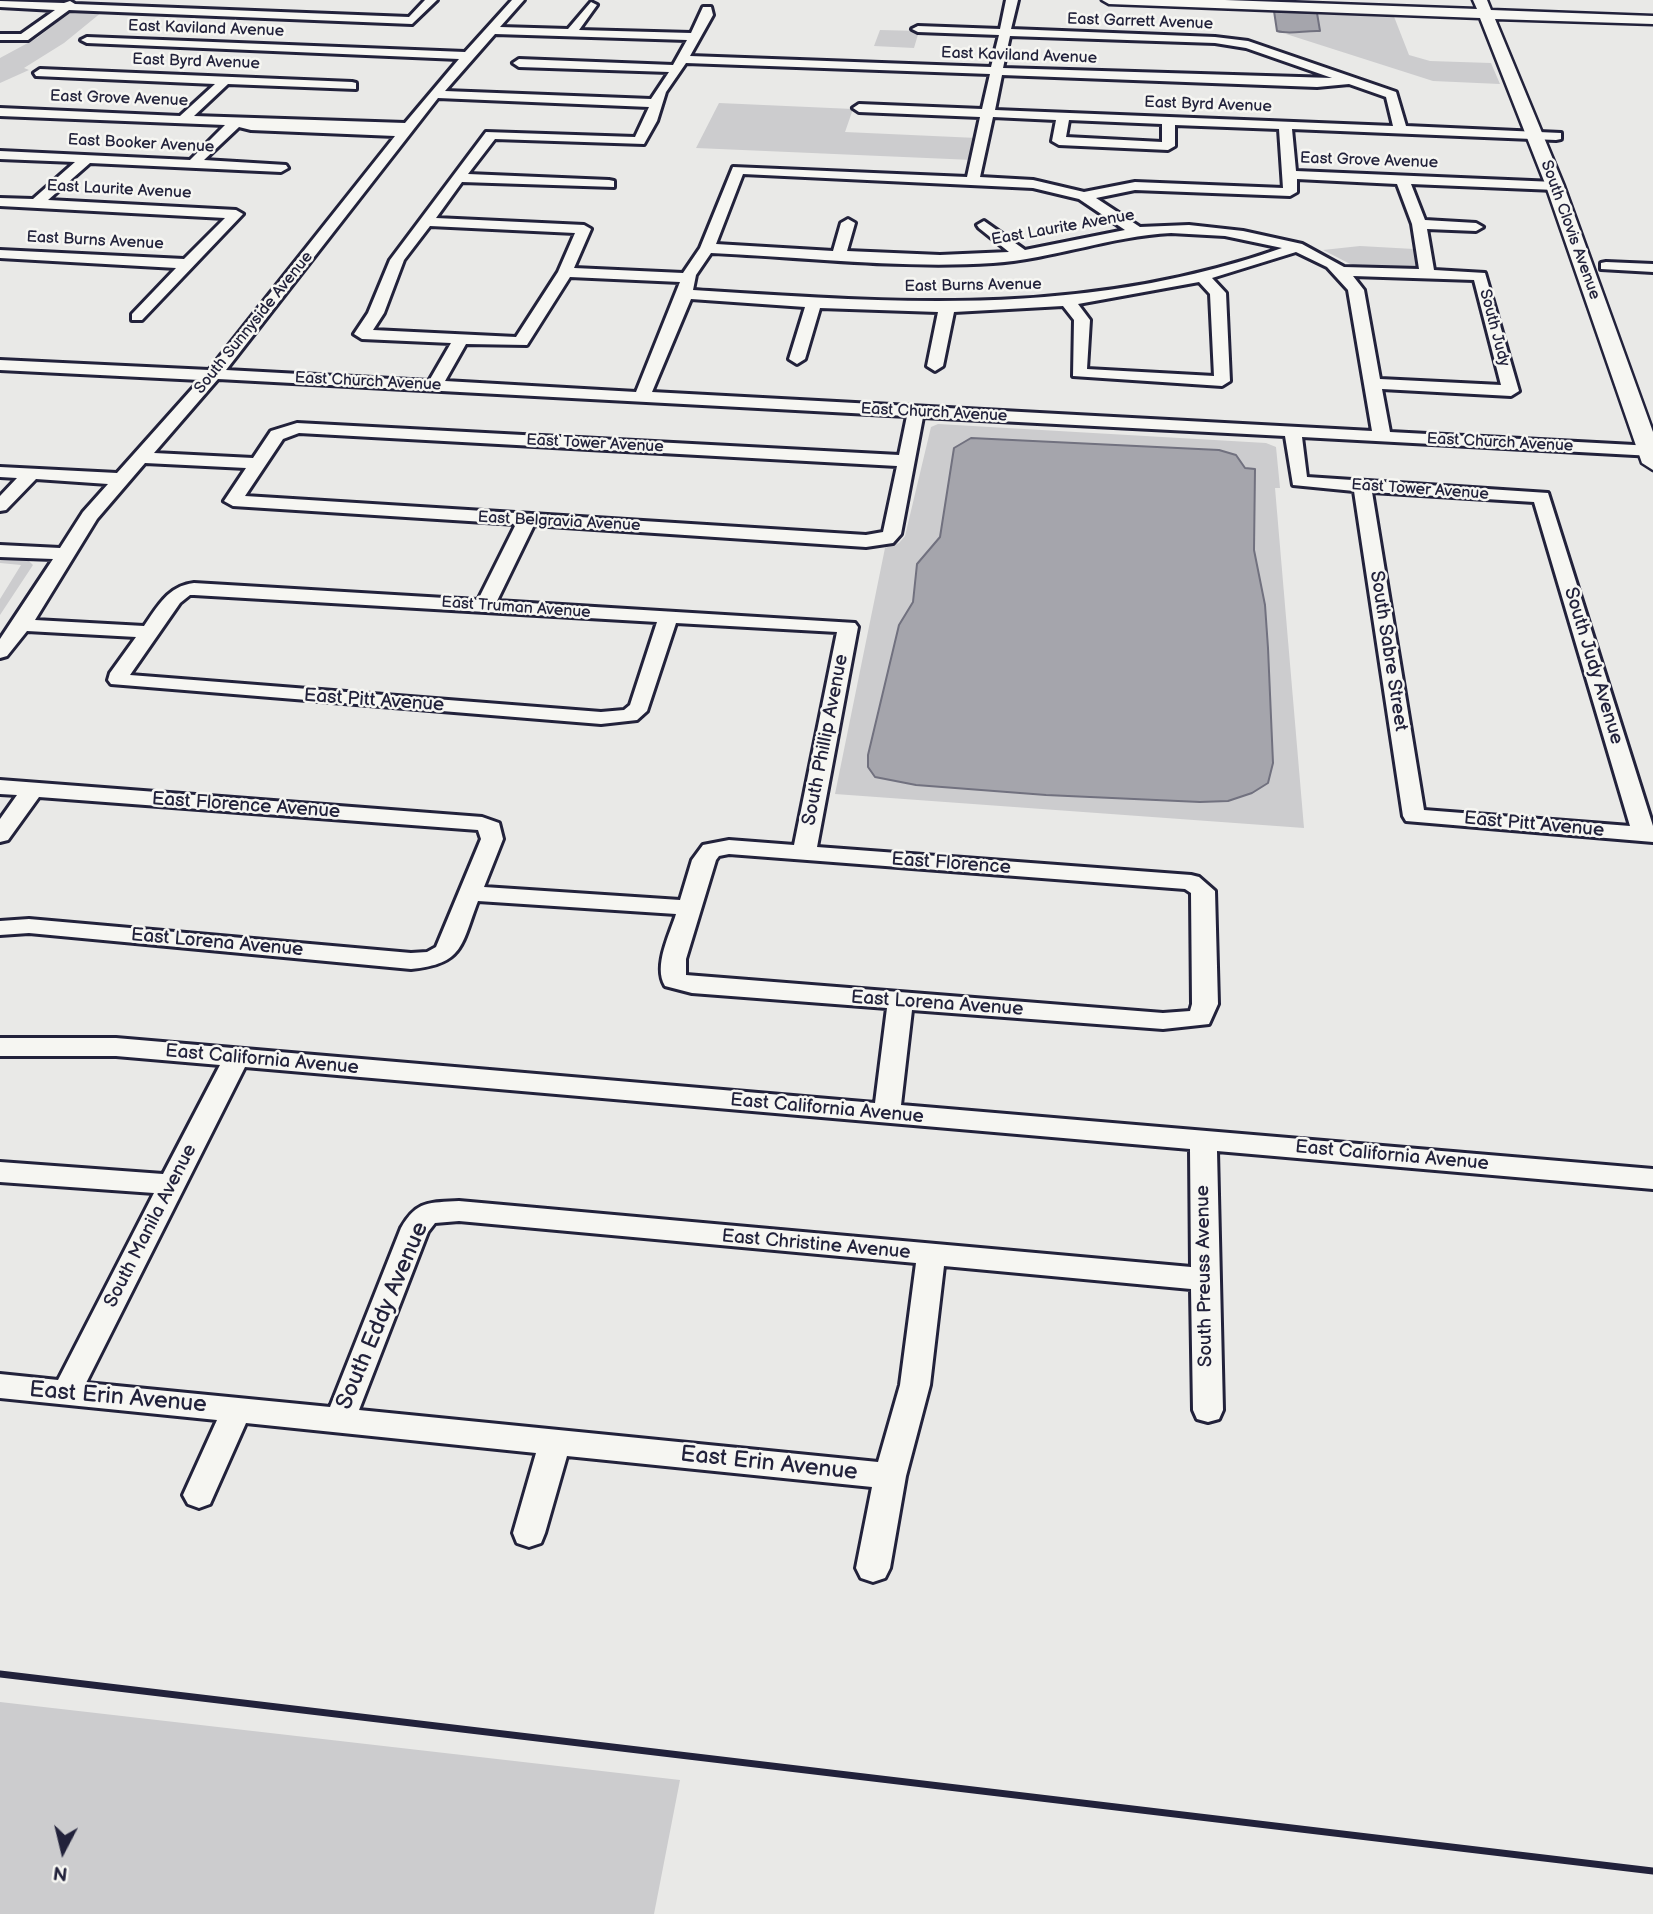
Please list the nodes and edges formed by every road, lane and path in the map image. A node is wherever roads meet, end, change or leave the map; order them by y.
1 (196, 0) edge
2 (312, 0) edge
3 (431, 0) edge
4 (517, 0) edge
5 (1012, 0) edge
6 (1109, 0) edge
7 (1251, 0) edge
8 (71, 3) edge
9 (0, 4) edge
10 (591, 5) dead end
11 (1492, 7) edge
12 (707, 9) dead end
13 (181, 12) junction
14 (295, 16) junction
15 (1653, 17) edge
16 (357, 19) junction
17 (918, 29) dead end
18 (491, 30) junction
19 (1004, 32) junction
20 (571, 33) junction
21 (0, 37) edge
22 (695, 37) junction
23 (87, 40) dead end
24 (195, 45) junction
25 (324, 50) junction
26 (468, 56) junction
27 (1523, 61) dead end
28 (519, 63) dead end
29 (680, 64) junction
30 (997, 71) junction
31 (40, 73) dead end
32 (154, 78) junction
33 (225, 80) junction
34 (1355, 80) junction
35 (352, 86) dead end
36 (435, 94) junction
37 (655, 103) junction
38 (859, 108) dead end
39 (0, 112) edge
40 (989, 113) junction
41 (1063, 117) junction
42 (1548, 118) dead end
43 (184, 119) junction
44 (1169, 121) junction
45 (236, 122) junction
46 (1285, 125) junction
47 (407, 130) junction
48 (1401, 130) junction
49 (1535, 135) junction
50 (1556, 136) junction
51 (0, 155) edge
52 (1564, 158) dead end
53 (87, 159) junction
54 (192, 164) junction
55 (281, 168) dead end
56 (1290, 175) junction
57 (459, 178) junction
58 (974, 180) junction
59 (1403, 180) junction
60 (609, 184) dead end
61 (1555, 186) junction
62 (1084, 196) junction
63 (0, 202) edge
64 (36, 204) junction
65 (1588, 220) dead end
66 (425, 222) junction
67 (848, 223) dead end
68 (1419, 224) junction
69 (984, 225) dead end
70 (1476, 227) dead end
71 (1138, 232) junction
72 (1598, 245) dead end
73 (1297, 247) junction
74 (707, 248) junction
75 (0, 254) edge
76 (839, 254) junction
77 (1022, 254) junction
78 (189, 264) junction
79 (1653, 268) edge
80 (1344, 271) junction
81 (565, 272) junction
82 (1427, 272) junction
83 (1609, 274) junction
84 (1653, 274) edge
85 (1203, 276) junction
86 (689, 278) junction
87 (685, 294) junction
88 (1067, 300) junction
89 (814, 301) junction
90 (947, 307) junction
91 (137, 317) dead end
92 (461, 339) junction
93 (0, 357) edge
94 (797, 359) dead end
95 (0, 365) edge
96 (935, 366) dead end
97 (215, 374) junction
98 (1371, 383) junction
99 (434, 386) junction
100 (642, 397) junction
101 (916, 412) junction
102 (1293, 432) junction
103 (1382, 437) junction
104 (1652, 455) edge
105 (141, 458) junction
106 (906, 461) junction
107 (257, 463) junction
108 (0, 472) edge
109 (31, 474) junction
110 (122, 479) junction
111 (1362, 486) junction
112 (1542, 497) joint
113 (0, 506) edge
114 (527, 520) junction
115 (0, 551) edge
116 (65, 554) junction
117 (485, 606) junction
118 (668, 618) junction
119 (22, 625) junction
120 (848, 627) joint
121 (150, 632) junction
122 (0, 652) edge
123 (0, 787) edge
124 (33, 789) junction
125 (1414, 816) joint
126 (1648, 834) edge
127 (0, 835) edge
128 (804, 853) junction
129 (470, 893) junction
130 (691, 908) junction
131 (0, 928) edge
132 (901, 1001) junction
133 (1200, 1018) joint
134 (0, 1046) edge
135 (236, 1059) junction
136 (887, 1114) junction
137 (1203, 1141) junction
138 (0, 1172) edge
139 (1653, 1179) edge
140 (173, 1185) junction
141 (427, 1213) joint
142 (931, 1256) junction
143 (1205, 1279) junction
144 (0, 1387) edge
145 (66, 1393) junction
146 (237, 1409) junction
147 (1208, 1410) dead end
148 (340, 1420) junction
149 (555, 1442) junction
150 (890, 1476) junction
151 (199, 1495) dead end
152 (529, 1533) dead end
153 (873, 1568) dead end

1 - 13 street
2 - 14 street
3 - 16 street
4 - 18 street, South Sunnyside Avenue
5 - 19 street
6 - 11 main road
7 - 11 main road
8 - 9 street
8 - 13 street
8 - 21 street
10 - 20 street
11 - 15 main road
11 - 27 main road
11 - 49 main road, South Clovis Avenue
12 - 22 street
13 - 14 street
14 - 16 street
16 - 25 street
17 - 19 street, East Garrett Avenue
18 - 20 street
18 - 26 street, South Sunnyside Avenue
19 - 30 street
19 - 34 street, East Garrett Avenue
20 - 22 street
22 - 29 street
23 - 24 street, East Kaviland Avenue
24 - 25 street, East Kaviland Avenue
24 - 32 street
25 - 26 street, East Kaviland Avenue
26 - 36 street, South Sunnyside Avenue
28 - 29 street, East Kaviland Avenue
29 - 30 street, East Kaviland Avenue
29 - 37 street
30 - 34 street, East Kaviland Avenue
30 - 40 street
31 - 32 street, East Byrd Avenue
32 - 33 street, East Byrd Avenue
33 - 35 street, East Byrd Avenue
33 - 43 street
34 - 48 street
36 - 37 street
36 - 47 street, South Sunnyside Avenue
37 - 57 street
38 - 40 street, East Byrd Avenue
39 - 43 street, East Grove Avenue
40 - 41 street, East Byrd Avenue
40 - 58 street
41 - 44 street, East Byrd Avenue
41 - 44 street
42 - 50 main road, South Clovis Avenue
43 - 45 street, East Grove Avenue
44 - 46 street, East Byrd Avenue
45 - 47 street, East Grove Avenue
45 - 54 street
46 - 48 street, East Byrd Avenue
46 - 56 street
47 - 97 street, South Sunnyside Avenue
48 - 49 street, East Byrd Avenue
49 - 50 street, East Byrd Avenue
49 - 61 main road, South Clovis Avenue
50 - 52 main road, South Clovis Avenue
51 - 53 street, East Booker Avenue
53 - 54 street, East Booker Avenue
53 - 64 street
54 - 55 street, East Booker Avenue
56 - 59 street, East Grove Avenue
56 - 62 street, East Grove Avenue
57 - 60 street
57 - 66 street
58 - 62 street, East Grove Avenue
58 - 74 street
59 - 61 street, East Grove Avenue
59 - 68 street
61 - 65 main road
61 - 104 main road, South Clovis Avenue
62 - 71 street
63 - 64 street, East Laurite Avenue
64 - 78 street, East Laurite Avenue
66 - 81 street
66 - 92 street
67 - 76 street
68 - 70 street
68 - 82 street
69 - 77 street
71 - 73 street, East Laurite Avenue
71 - 77 street, East Laurite Avenue
72 - 83 main road, South Clovis Avenue
73 - 80 street, East Laurite Avenue
73 - 85 street, East Burns Avenue
74 - 76 street, East Laurite Avenue
74 - 86 street
75 - 78 street, East Burns Avenue
76 - 77 street, East Laurite Avenue
78 - 91 street
79 - 83 street
80 - 82 street
80 - 98 street
81 - 86 street
81 - 92 street
82 - 98 street, South Judy
83 - 84 street
85 - 88 street, East Burns Avenue
85 - 88 street
86 - 87 street
87 - 89 street, East Burns Avenue
87 - 100 street
88 - 90 street, East Burns Avenue
89 - 90 street, East Burns Avenue
89 - 94 street
90 - 96 street
92 - 99 street
93 - 97 street, East Church Avenue
95 - 97 street, East Church Avenue
97 - 99 street, East Church Avenue
97 - 105 street, South Sunnyside Avenue
98 - 103 street
99 - 100 street, East Church Avenue
100 - 101 street, East Church Avenue
101 - 102 street, East Church Avenue
101 - 106 street
102 - 103 street, East Church Avenue
102 - 111 street, East Tower Avenue
103 - 104 street, East Church Avenue
105 - 107 street
105 - 110 street, South Sunnyside Avenue
106 - 107 street, East Tower Avenue
106 - 114 street, East Belgravia Avenue
107 - 114 street, East Belgravia Avenue
108 - 109 street
109 - 110 street
109 - 113 street
110 - 116 street, South Sunnyside Avenue
111 - 112 street, East Tower Avenue
111 - 125 street, South Sabre Street
112 - 126 street, South Judy Avenue
114 - 117 street
115 - 116 street
116 - 119 street, South Sunnyside Avenue
117 - 118 street, East Truman Avenue
117 - 121 street, East Truman Avenue
118 - 120 street, East Truman Avenue
118 - 121 street, East Pitt Avenue
119 - 121 street
119 - 122 street, South Sunnyside Avenue
120 - 128 street, South Phillip Avenue
123 - 124 street, East Florence Avenue
124 - 127 street
124 - 129 street, East Florence Avenue
125 - 126 street, East Pitt Avenue
128 - 130 street, East Florence
128 - 133 street, East Florence
129 - 130 street
129 - 131 street, East Lorena Avenue
130 - 132 street, East Lorena Avenue
132 - 133 street, East Lorena Avenue
132 - 136 street
134 - 135 street, East California Avenue
135 - 136 street, East California Avenue
135 - 140 street, South Manila Avenue
136 - 137 street, East California Avenue
137 - 139 street, East California Avenue
137 - 143 street, South Preuss Avenue
138 - 140 street
140 - 145 street, South Manila Avenue
141 - 142 street, East Christine Avenue
141 - 148 street, South Eddy Avenue
142 - 143 street, East Christine Avenue
142 - 150 street
143 - 147 street, South Preuss Avenue
144 - 145 street, East Erin Avenue
145 - 146 street, East Erin Avenue
146 - 148 street, East Erin Avenue
146 - 151 street, East Erin Avenue
148 - 149 street, East Erin Avenue
149 - 150 street, East Erin Avenue
149 - 152 street
150 - 153 street

